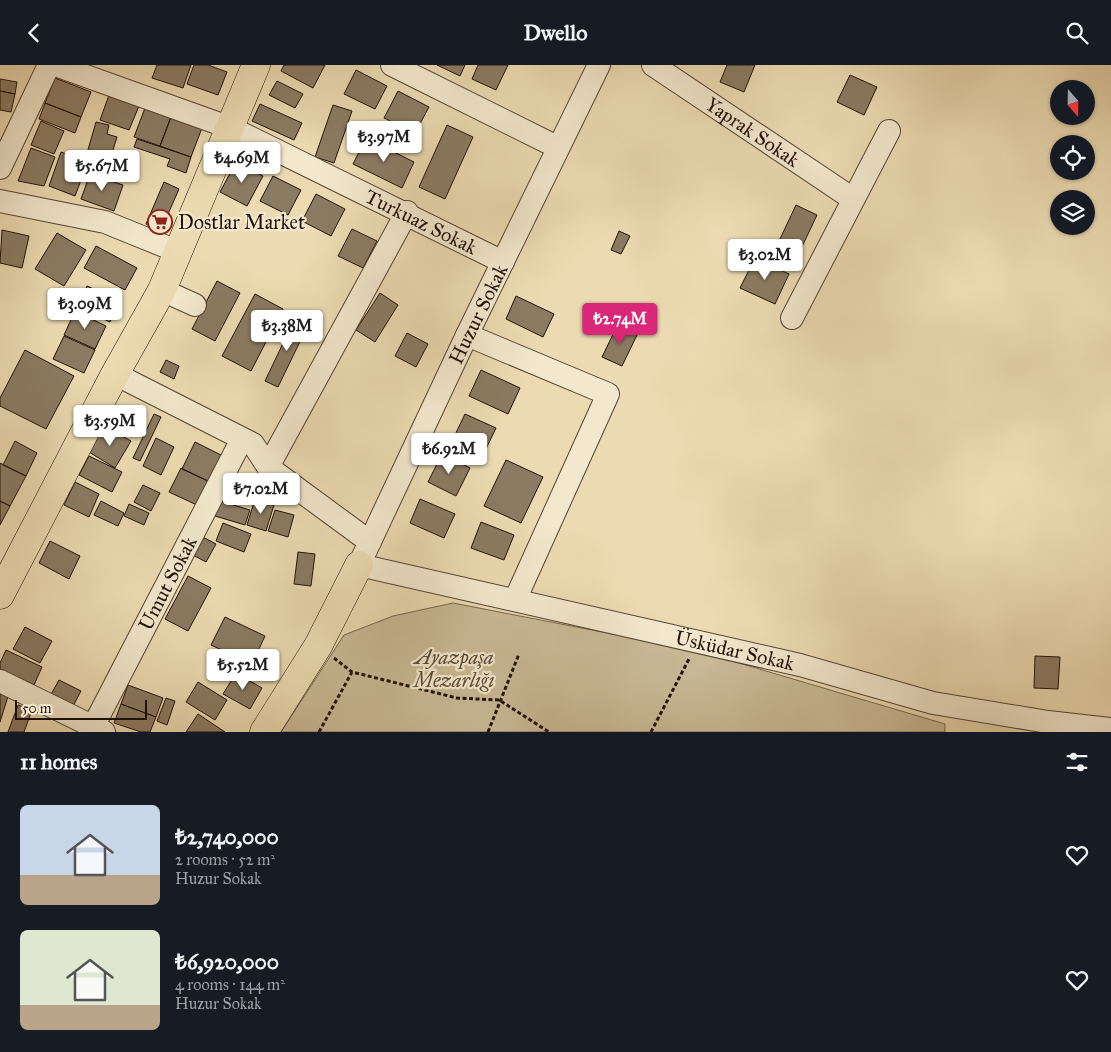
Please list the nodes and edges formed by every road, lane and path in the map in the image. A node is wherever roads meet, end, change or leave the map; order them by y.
1 (49, 65) edge
2 (54, 65) edge
3 (256, 65) edge
4 (392, 65) edge
5 (599, 65) edge
6 (653, 65) edge
7 (231, 128) junction
8 (889, 131) dead end
9 (557, 147) junction
10 (0, 168) edge
11 (853, 199) junction
12 (0, 201) edge
13 (407, 212) junction
14 (179, 252) junction
15 (504, 262) junction
16 (162, 290) junction
17 (195, 305) dead end
18 (792, 318) dead end
19 (467, 335) junction
20 (115, 374) junction
21 (242, 439) junction
22 (268, 467) junction
23 (365, 553) junction
24 (0, 595) edge
25 (515, 600) junction
26 (698, 641) junction
27 (318, 646) junction
28 (518, 654) dead end
29 (352, 672) junction
30 (0, 681) edge
31 (498, 700) junction
32 (98, 729) edge
33 (1111, 729) edge
34 (264, 732) edge
35 (319, 732) edge
36 (488, 732) edge
37 (549, 732) edge
38 (651, 732) edge

1 - 10 street
2 - 7 street, Turkuaz Sokak
3 - 7 main road
4 - 9 street
5 - 9 street, Huzur Sokak
6 - 11 street, Yaprak Sokak
7 - 13 street, Turkuaz Sokak
7 - 14 main road
8 - 11 street
9 - 15 street, Huzur Sokak
11 - 18 street
12 - 14 street
13 - 15 street, Turkuaz Sokak
13 - 22 street
14 - 16 main road
15 - 19 street, Huzur Sokak
16 - 17 street
16 - 20 main road
19 - 23 street, Huzur Sokak
19 - 25 street
20 - 21 street
20 - 24 main road
21 - 22 street
21 - 32 street, Umut Sokak
22 - 23 street
23 - 25 street, Üsküdar Sokak
23 - 27 main road
25 - 26 street, Üsküdar Sokak
26 - 33 street, Üsküdar Sokak
26 - 38 path
27 - 29 path
27 - 34 main road
28 - 31 path
29 - 31 path
29 - 35 path
30 - 32 street
31 - 36 path
31 - 37 path

